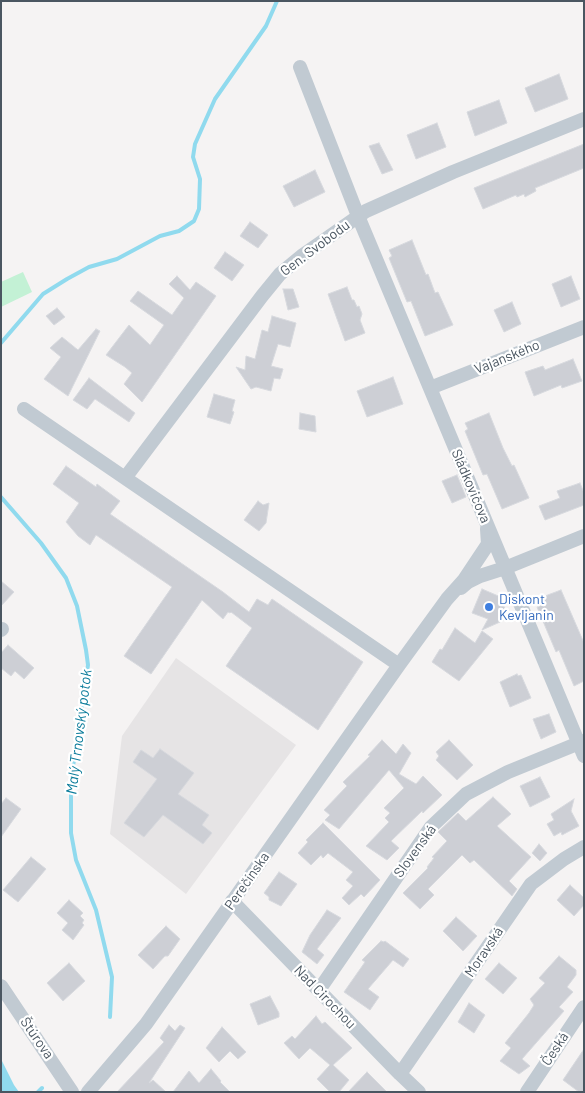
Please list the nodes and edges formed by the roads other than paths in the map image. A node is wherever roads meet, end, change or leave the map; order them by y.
1 (300, 67) dead end
2 (584, 119) edge
3 (358, 216) junction
4 (584, 327) edge
5 (430, 388) junction
6 (24, 409) dead end
7 (125, 478) junction
8 (487, 526) junction
9 (584, 536) edge
10 (478, 560) junction
11 (498, 571) junction
12 (462, 572) junction
13 (447, 599) junction
14 (399, 665) junction
15 (582, 747) edge
16 (584, 847) edge
17 (232, 901) junction
18 (1, 986) edge
19 (318, 990) junction
20 (584, 1007) edge
21 (400, 1074) junction
22 (72, 1092) edge
23 (88, 1092) edge
24 (419, 1092) edge
25 (526, 1092) edge

1 - 3 street, Sládkovičova
2 - 3 street, Gen. Svobodu
3 - 5 street, Sládkovičova
3 - 7 street, Gen. Svobodu
4 - 5 street, Vajanského
5 - 8 street, Sládkovičova
6 - 7 street
7 - 14 street
8 - 10 street, Perečínska
8 - 11 street, Sládkovičova
8 - 12 street, Perečínska
9 - 11 street, Perečínska
10 - 11 street
10 - 12 street, Perečínska
10 - 13 street, Perečínska
11 - 13 street, Perečínska
11 - 15 street, Sládkovičova
12 - 13 street, Perečínska
13 - 14 street, Perečínska
14 - 17 street, Perečínska
15 - 19 street, Slovenská
16 - 21 street, Moravská
17 - 19 street, Nad Cirochou
17 - 23 street, Perečínska
18 - 22 street, Štúrova
19 - 21 street, Nad Cirochou
20 - 25 street, Česká
21 - 24 street, Nad Cirochou

